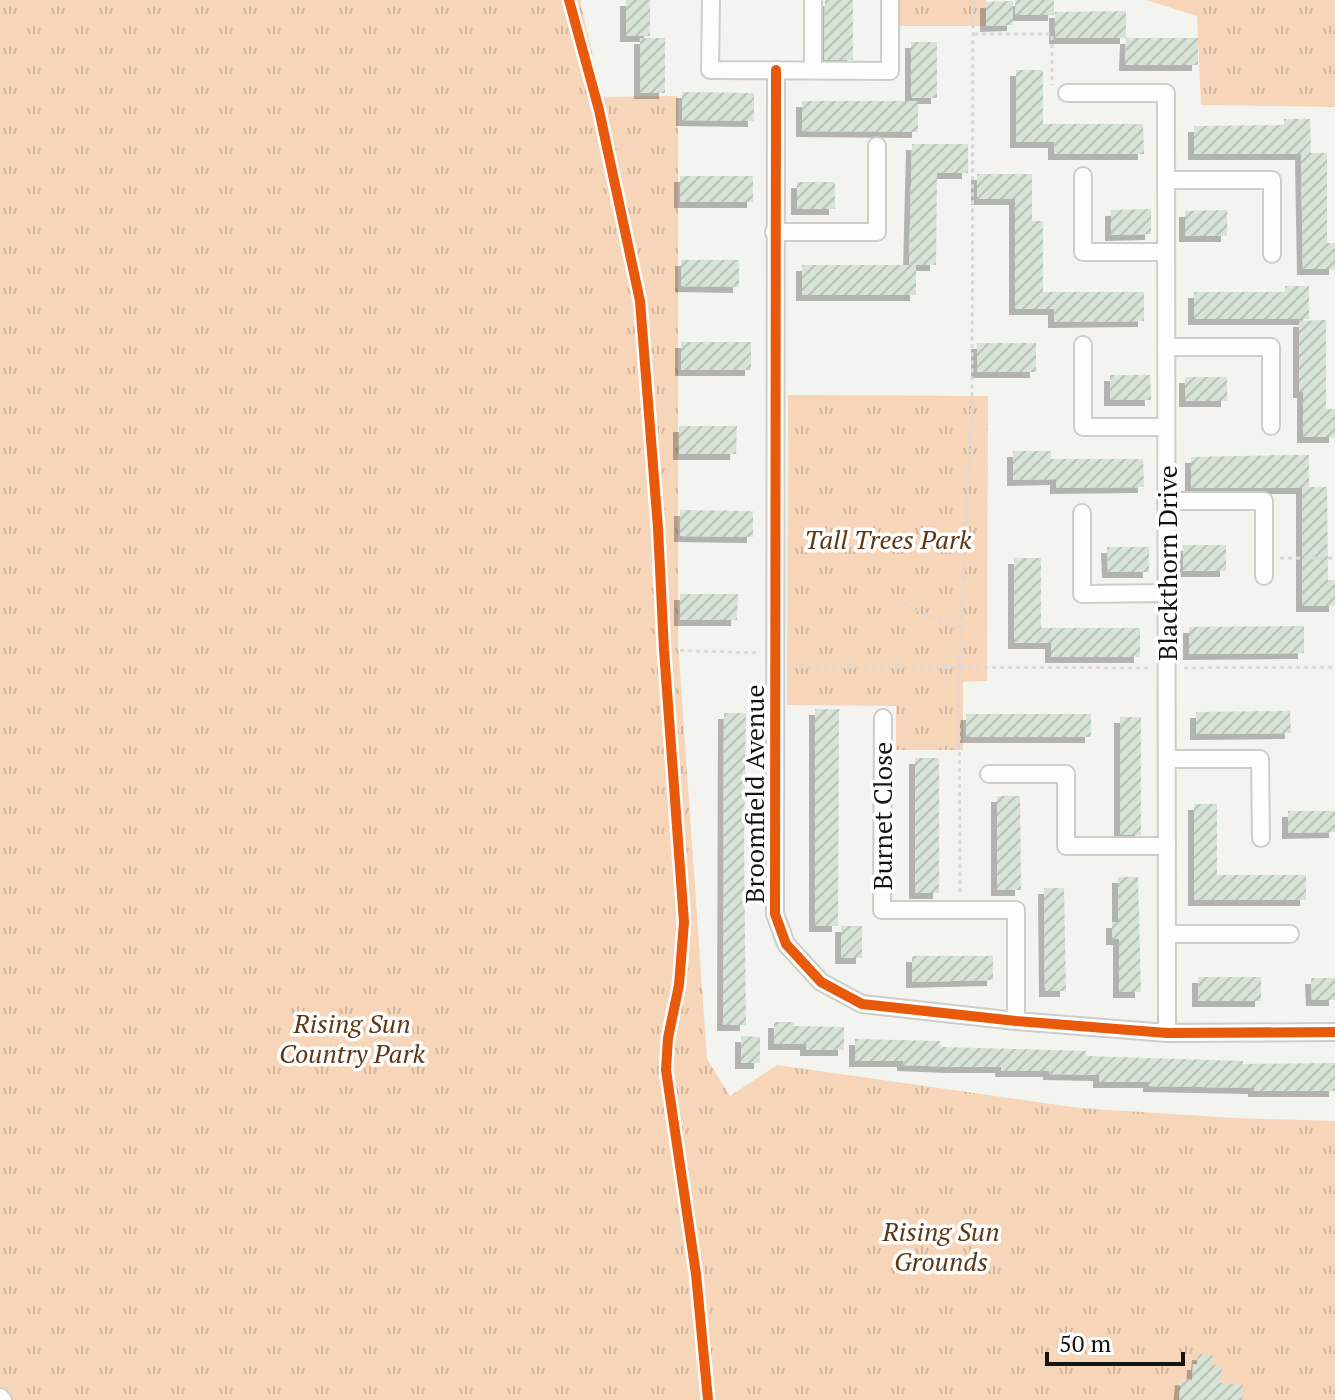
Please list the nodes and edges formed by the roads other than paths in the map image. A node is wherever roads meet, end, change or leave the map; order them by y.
1 (711, 0) edge
2 (813, 0) edge
3 (890, 0) edge
4 (776, 70) junction
5 (813, 70) junction
6 (1067, 93) road end
7 (877, 146) dead end
8 (1083, 176) dead end
9 (1166, 180) junction
10 (774, 232) junction
11 (1166, 252) junction
12 (1272, 254) dead end
13 (1083, 345) dead end
14 (1166, 347) junction
15 (1271, 426) dead end
16 (1166, 427) junction
17 (1166, 501) junction
18 (1082, 513) dead end
19 (1264, 576) dead end
20 (1167, 593) junction
21 (883, 718) dead end
22 (1167, 759) junction
23 (989, 774) dead end
24 (1261, 838) dead end
25 (1167, 846) junction
26 (1167, 934) junction
27 (1290, 934) dead end
28 (1016, 1021) junction
29 (1335, 1032) edge
30 (1167, 1033) junction

1 - 4 street
2 - 5 street
3 - 5 street
4 - 5 street
4 - 10 street, Broomfield Avenue
6 - 9 street, Blackthorn Drive
7 - 10 street
8 - 11 street
9 - 11 street, Blackthorn Drive
9 - 12 street
10 - 28 street, Broomfield Avenue
11 - 14 street, Blackthorn Drive
13 - 16 street
14 - 15 street
14 - 16 street, Blackthorn Drive
16 - 17 street, Blackthorn Drive
17 - 19 street
17 - 20 street, Blackthorn Drive
18 - 20 street
20 - 22 street, Blackthorn Drive
21 - 28 street, Burnet Close
22 - 24 street
22 - 25 street, Blackthorn Drive
23 - 25 street
25 - 26 street, Blackthorn Drive
26 - 27 street
26 - 30 street, Blackthorn Drive
28 - 30 street, Broomfield Avenue
29 - 30 street, Broomfield Avenue

